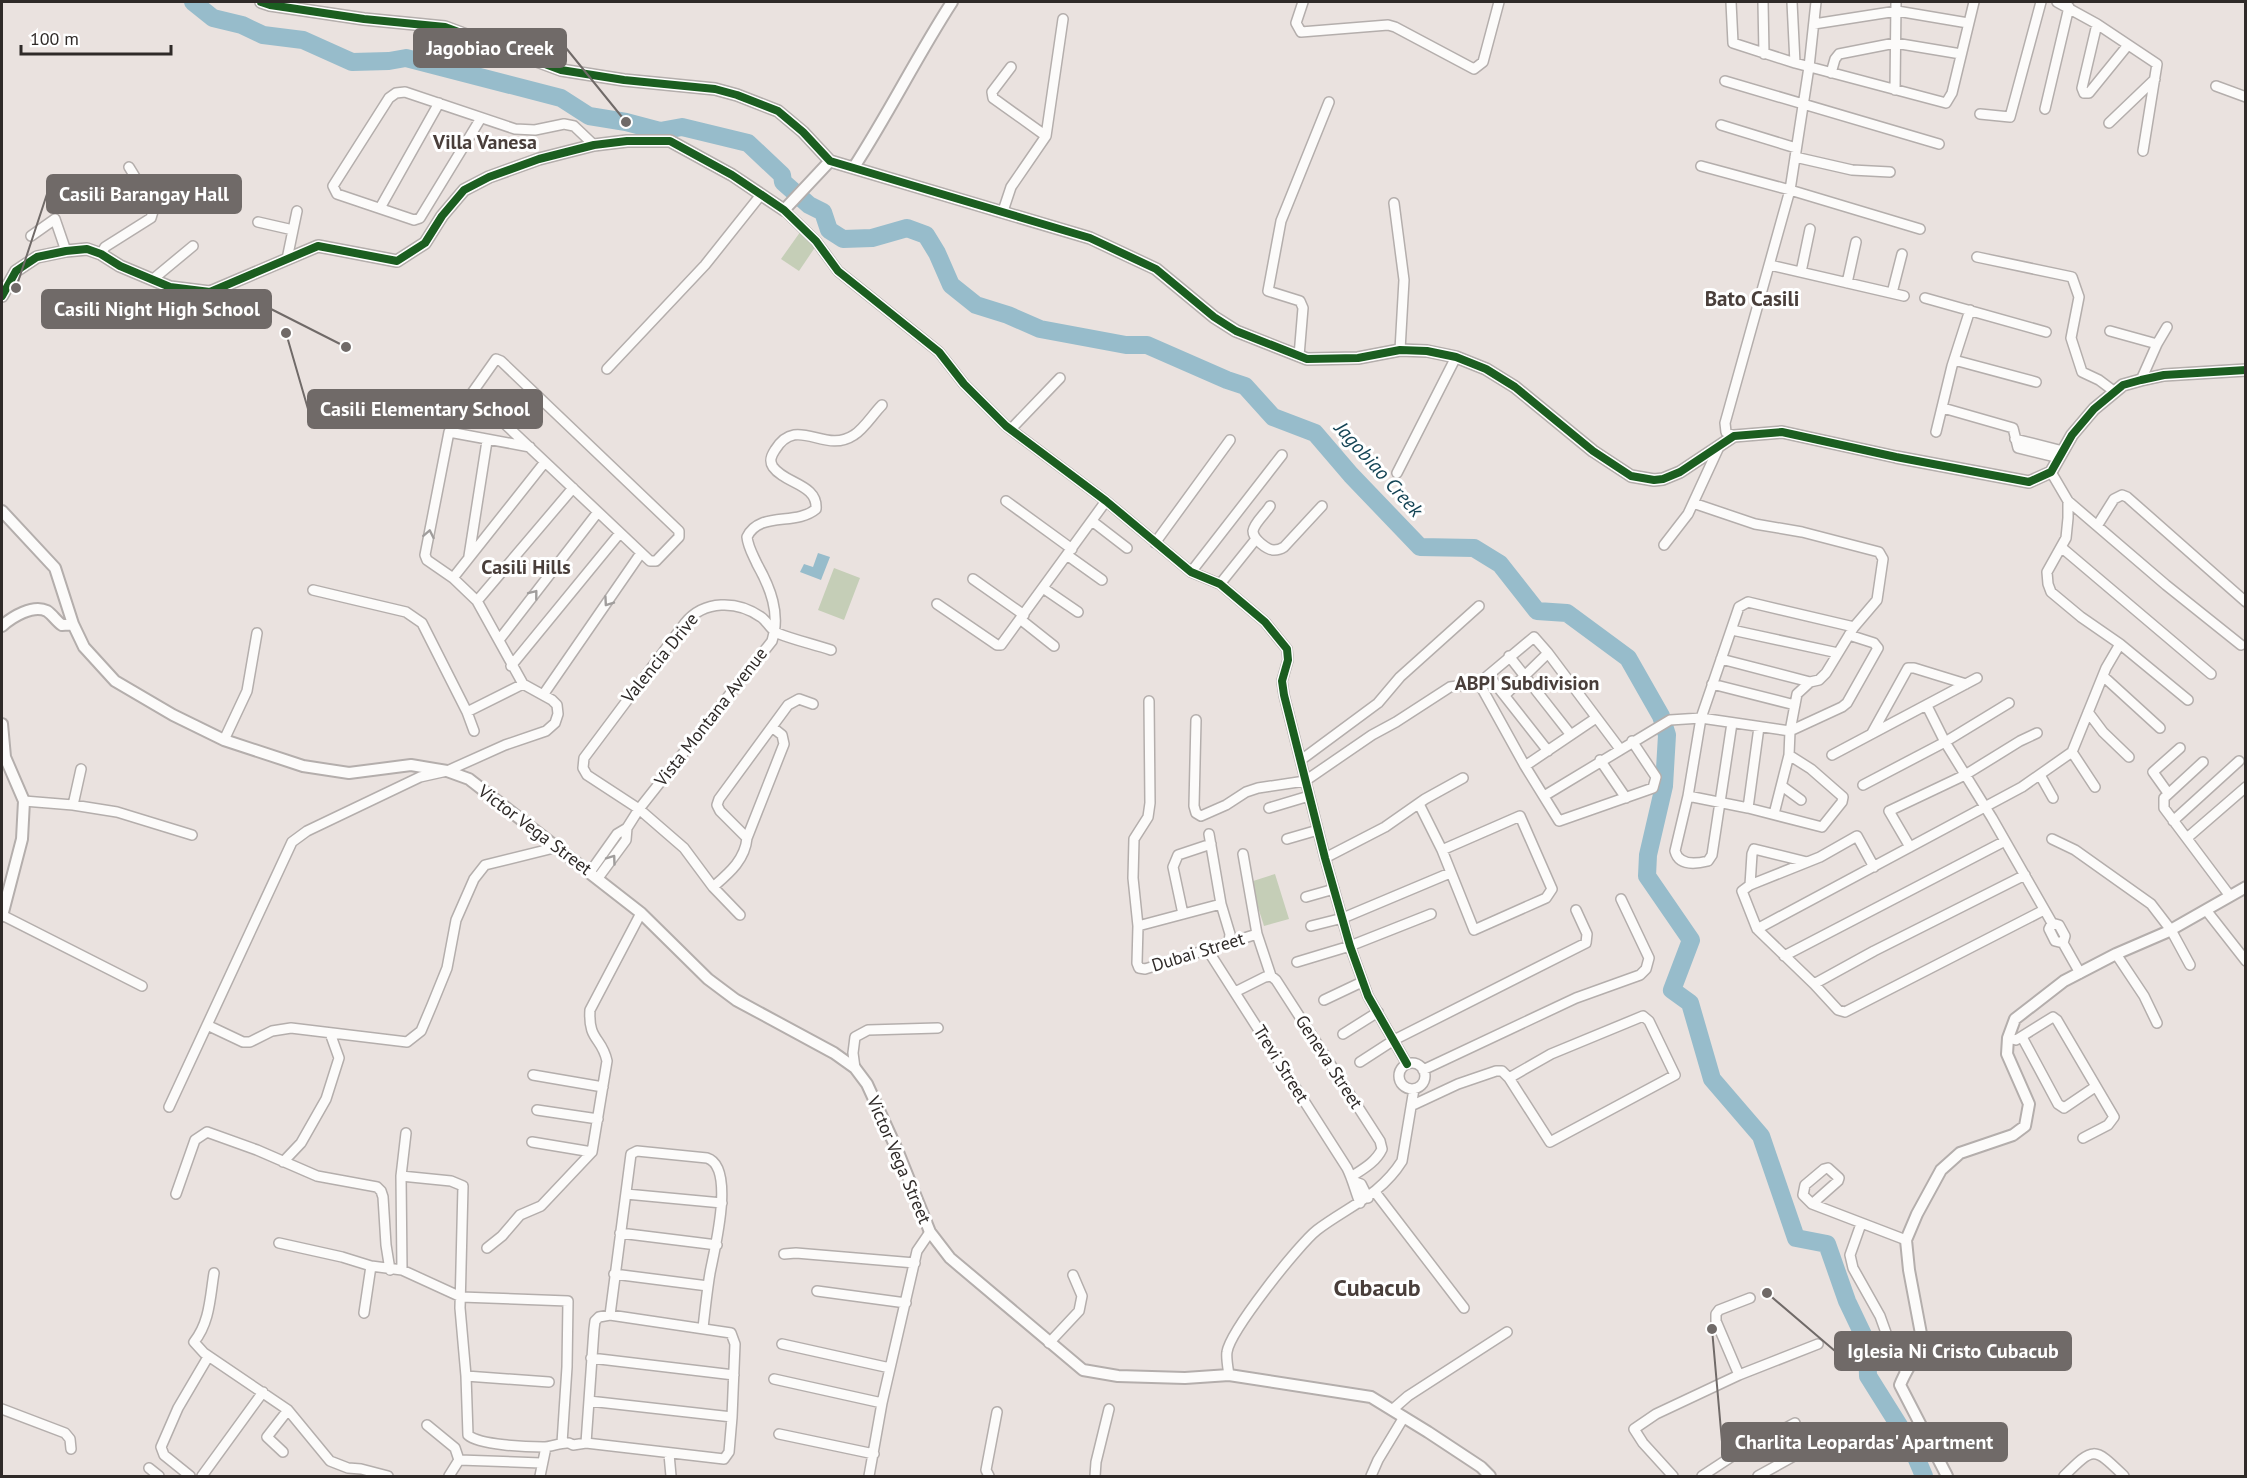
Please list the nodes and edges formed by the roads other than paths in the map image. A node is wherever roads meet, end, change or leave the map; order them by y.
1 (261, 2) edge
2 (952, 2) edge
3 (1303, 2) edge
4 (1499, 2) edge
5 (1731, 2) edge
6 (1763, 2) edge
7 (1792, 2) edge
8 (1816, 2) edge
9 (1974, 2) edge
10 (2041, 2) edge
11 (2057, 2) edge
12 (285, 4) edge
13 (1896, 6) edge
14 (2070, 7) junction
15 (1063, 19) dead end
16 (1968, 23) junction
17 (1814, 24) junction
18 (2097, 24) junction
19 (1895, 43) junction
20 (2128, 45) junction
21 (1764, 54) junction
22 (1961, 54) junction
23 (1795, 63) junction
24 (1011, 67) dead end
25 (1809, 67) junction
26 (1831, 73) junction
27 (2155, 79) junction
28 (1725, 81) dead end
29 (2216, 86) dead end
30 (1895, 90) junction
31 (2246, 97) edge
32 (1329, 102) dead end
33 (439, 103) junction
34 (1804, 105) junction
35 (2045, 109) dead end
36 (1980, 114) dead end
37 (481, 118) junction
38 (2109, 123) dead end
39 (1721, 125) dead end
40 (1046, 136) junction
41 (1939, 144) dead end
42 (594, 145) junction
43 (2143, 151) dead end
44 (1796, 152) junction
45 (830, 161) junction
46 (1701, 166) dead end
47 (129, 167) dead end
48 (854, 167) junction
49 (1890, 172) dead end
50 (1790, 190) junction
51 (760, 196) junction
52 (1394, 203) dead end
53 (789, 207) junction
54 (380, 208) junction
55 (297, 211) dead end
56 (1003, 211) junction
57 (258, 222) dead end
58 (1810, 229) dead end
59 (1920, 229) dead end
60 (293, 230) junction
61 (31, 236) dead end
62 (1856, 242) dead end
63 (193, 246) dead end
64 (66, 251) junction
65 (101, 254) junction
66 (1902, 254) dead end
67 (1977, 258) dead end
68 (287, 259) junction
69 (1770, 266) junction
70 (1801, 273) junction
71 (152, 280) junction
72 (1847, 283) junction
73 (1892, 293) junction
74 (2, 296) edge
75 (1904, 296) dead end
76 (1925, 298) dead end
77 (1970, 310) junction
78 (2167, 327) dead end
79 (2110, 331) dead end
80 (2046, 332) dead end
81 (2157, 344) junction
82 (1400, 350) junction
83 (1299, 356) junction
84 (1456, 357) junction
85 (1954, 360) junction
86 (607, 369) dead end
87 (2246, 370) edge
88 (1060, 378) dead end
89 (2141, 380) junction
90 (2036, 382) dead end
91 (2115, 392) junction
92 (472, 393) junction
93 (882, 405) dead end
94 (1943, 408) junction
95 (1011, 429) junction
96 (448, 432) junction
97 (1936, 432) dead end
98 (1734, 436) junction
99 (1230, 440) dead end
100 (487, 441) junction
101 (530, 447) junction
102 (1718, 449) junction
103 (2061, 454) junction
104 (1282, 455) dead end
105 (545, 462) junction
106 (2051, 472) junction
107 (1397, 473) dead end
108 (573, 488) junction
109 (1006, 501) dead end
110 (1106, 501) junction
111 (2068, 501) junction
112 (1693, 503) junction
113 (1322, 506) dead end
114 (1270, 507) dead end
115 (2, 511) edge
116 (598, 512) junction
117 (1092, 521) junction
118 (2097, 526) junction
119 (620, 533) junction
120 (1256, 539) junction
121 (1155, 543) junction
122 (1664, 545) dead end
123 (2061, 547) junction
124 (1126, 548) dead end
125 (1069, 552) junction
126 (641, 554) junction
127 (469, 559) junction
128 (1191, 572) junction
129 (453, 578) junction
130 (973, 579) dead end
131 (1102, 580) dead end
132 (1220, 584) junction
133 (1043, 588) junction
134 (313, 590) dead end
135 (477, 601) junction
136 (2246, 602) edge
137 (938, 604) dead end
138 (1479, 606) dead end
139 (1078, 612) dead end
140 (1022, 617) junction
141 (73, 624) junction
142 (2, 626) edge
143 (1732, 630) junction
144 (1851, 631) junction
145 (775, 632) junction
146 (257, 633) dead end
147 (499, 640) junction
148 (2120, 644) junction
149 (2241, 645) dead end
150 (1054, 646) dead end
151 (831, 650) dead end
152 (1548, 652) junction
153 (1838, 653) junction
154 (1509, 656) junction
155 (1721, 659) junction
156 (511, 666) junction
157 (1525, 674) junction
158 (2211, 674) dead end
159 (1489, 676) junction
160 (2103, 676) junction
161 (1977, 678) dead end
162 (1810, 682) junction
163 (1479, 683) junction
164 (523, 684) junction
165 (1712, 684) junction
166 (1966, 684) junction
167 (543, 695) junction
168 (1504, 695) junction
169 (2188, 700) dead end
170 (1149, 701) dead end
171 (2009, 703) dead end
172 (813, 704) dead end
173 (1795, 705) junction
174 (1927, 706) junction
175 (467, 712) junction
176 (2088, 712) junction
177 (1596, 718) junction
178 (1701, 718) junction
179 (1196, 720) dead end
180 (1732, 723) junction
181 (2, 724) edge
182 (772, 727) junction
183 (1759, 727) junction
184 (2160, 728) dead end
185 (474, 731) dead end
186 (1790, 731) junction
187 (2037, 733) dead end
188 (1872, 734) junction
189 (1571, 735) junction
190 (224, 740) junction
191 (1632, 741) junction
192 (1945, 742) junction
193 (2180, 748) dead end
194 (1620, 749) junction
195 (1548, 751) junction
196 (2072, 752) junction
197 (1789, 755) junction
198 (1832, 755) dead end
199 (3, 756) edge
200 (2129, 757) dead end
201 (1301, 760) junction
202 (1600, 760) junction
203 (2239, 761) dead end
204 (2204, 762) dead end
205 (1525, 766) junction
206 (81, 769) dead end
207 (447, 771) junction
208 (1965, 775) junction
209 (2040, 775) junction
210 (1463, 778) dead end
211 (1305, 781) junction
212 (1863, 785) dead end
213 (1782, 786) junction
214 (2095, 787) dead end
215 (2246, 788) edge
216 (2168, 793) junction
217 (1309, 796) junction
218 (1544, 796) junction
219 (1688, 796) junction
220 (1626, 798) junction
221 (2054, 798) dead end
222 (1801, 800) dead end
223 (24, 801) junction
224 (1721, 802) junction
225 (1419, 804) junction
226 (73, 805) junction
227 (1269, 808) dead end
228 (1748, 808) junction
229 (1984, 808) junction
230 (639, 809) junction
231 (1774, 814) junction
232 (2173, 821) junction
233 (1318, 830) junction
234 (1209, 834) dead end
235 (192, 835) dead end
236 (747, 838) junction
237 (2187, 838) junction
238 (1287, 839) dead end
239 (2052, 839) dead end
240 (2005, 841) junction
241 (1211, 844) junction
242 (1910, 847) junction
243 (558, 848) junction
244 (1442, 850) junction
245 (1242, 854) dead end
246 (1325, 858) junction
247 (1807, 862) junction
248 (1874, 867) junction
249 (1450, 873) junction
250 (594, 875) junction
251 (2025, 875) junction
252 (1750, 885) junction
253 (713, 887) junction
254 (2246, 887) edge
255 (1334, 889) junction
256 (2230, 896) junction
257 (1306, 897) dead end
258 (1621, 899) dead end
259 (1221, 904) junction
260 (1576, 910) dead end
261 (2044, 910) junction
262 (2206, 910) junction
263 (641, 913) junction
264 (1183, 914) junction
265 (1431, 914) dead end
266 (2, 915) edge
267 (740, 915) dead end
268 (1343, 918) junction
269 (1138, 926) junction
270 (1311, 926) dead end
271 (1757, 929) junction
272 (2171, 930) junction
273 (1257, 934) junction
274 (1229, 942) junction
275 (1350, 946) junction
276 (1208, 949) junction
277 (2116, 954) junction
278 (1784, 956) junction
279 (2246, 961) edge
280 (1297, 962) dead end
281 (2190, 965) dead end
282 (2080, 973) junction
283 (1271, 976) junction
284 (1362, 982) junction
285 (1814, 984) junction
286 (142, 986) dead end
287 (1235, 992) junction
288 (1324, 1000) dead end
289 (1378, 1012) junction
290 (2157, 1023) dead end
291 (207, 1025) junction
292 (938, 1028) dead end
293 (330, 1034) junction
294 (1343, 1034) dead end
295 (2022, 1037) junction
296 (2008, 1038) junction
297 (1394, 1040) junction
298 (1360, 1062) dead end
299 (1407, 1064) junction
300 (855, 1068) junction
301 (1424, 1070) junction
302 (533, 1075) dead end
303 (1509, 1078) junction
304 (2095, 1087) junction
305 (603, 1088) junction
306 (1414, 1089) junction
307 (1413, 1105) junction
308 (170, 1107) dead end
309 (537, 1110) dead end
310 (598, 1119) junction
311 (406, 1133) dead end
312 (2083, 1138) dead end
313 (532, 1142) dead end
314 (592, 1152) junction
315 (283, 1162) junction
316 (401, 1176) junction
317 (1352, 1179) junction
318 (176, 1194) dead end
319 (626, 1194) junction
320 (1368, 1198) junction
321 (722, 1203) junction
322 (1812, 1204) dead end
323 (1861, 1224) junction
324 (620, 1233) junction
325 (930, 1233) junction
326 (1906, 1240) junction
327 (279, 1243) dead end
328 (717, 1245) junction
329 (488, 1248) dead end
330 (784, 1254) dead end
331 (915, 1263) junction
332 (371, 1266) junction
333 (390, 1270) junction
334 (402, 1270) junction
335 (214, 1273) dead end
336 (614, 1274) junction
337 (1073, 1275) dead end
338 (708, 1286) junction
339 (817, 1291) dead end
340 (461, 1297) junction
341 (1750, 1298) dead end
342 (906, 1303) junction
343 (1464, 1308) dead end
344 (364, 1313) dead end
345 (610, 1315) junction
346 (703, 1328) junction
347 (1507, 1332) dead end
348 (1049, 1343) junction
349 (782, 1344) dead end
350 (1818, 1344) dead end
351 (208, 1358) junction
352 (591, 1358) junction
353 (890, 1368) junction
354 (1905, 1370) junction
355 (734, 1375) junction
356 (1229, 1375) junction
357 (1740, 1375) junction
358 (466, 1376) junction
359 (774, 1379) dead end
360 (549, 1382) dead end
361 (263, 1392) junction
362 (589, 1401) junction
363 (882, 1403) junction
364 (2, 1409) edge
365 (1109, 1409) dead end
366 (288, 1410) junction
367 (1392, 1410) junction
368 (997, 1412) dead end
369 (732, 1417) junction
370 (1404, 1417) junction
371 (1795, 1423) dead end
372 (427, 1425) dead end
373 (779, 1434) dead end
374 (573, 1443) junction
375 (546, 1447) junction
376 (71, 1449) dead end
377 (1803, 1451) dead end
378 (283, 1452) dead end
379 (669, 1454) junction
380 (874, 1454) junction
381 (459, 1460) junction
382 (541, 1463) junction
383 (348, 1467) junction
384 (149, 1468) dead end
385 (159, 1476) edge
386 (190, 1476) edge
387 (202, 1476) edge
388 (341, 1476) edge
389 (388, 1476) edge
390 (449, 1476) edge
391 (540, 1476) edge
392 (671, 1476) edge
393 (869, 1476) edge
394 (989, 1476) edge
395 (1095, 1476) edge
396 (1371, 1476) edge
397 (1490, 1476) edge
398 (1673, 1476) edge
399 (1702, 1476) edge
400 (1758, 1476) edge
401 (1947, 1476) edge
402 (2064, 1476) edge
403 (2124, 1476) edge

1 - 12 street
2 - 48 street
3 - 4 street
5 - 21 street
6 - 21 street
7 - 23 street
8 - 17 street
9 - 16 street
10 - 36 street
11 - 14 street
12 - 45 street
13 - 16 street
13 - 17 street
13 - 19 street
14 - 18 street
14 - 35 street
15 - 40 street
16 - 22 street
17 - 25 street
18 - 20 street
18 - 20 street
19 - 22 street
19 - 26 street
19 - 30 street
20 - 27 street
21 - 23 street
22 - 30 street
23 - 25 street
24 - 40 street
25 - 26 street
25 - 34 street
26 - 30 street
27 - 38 street
27 - 43 street
28 - 34 street
29 - 31 street
32 - 83 street
33 - 37 street
33 - 54 street
33 - 54 street
34 - 41 street
34 - 44 street
37 - 42 street
37 - 54 street
39 - 44 street
40 - 56 street
42 - 51 street
42 - 68 street
44 - 49 street
44 - 50 street
45 - 48 street
45 - 53 street
46 - 50 street
47 - 65 street
48 - 56 street
50 - 59 street
50 - 69 street
51 - 53 street
51 - 86 street
52 - 82 street
53 - 95 street
55 - 60 street
56 - 83 street
57 - 60 street
58 - 70 street
60 - 68 street
61 - 64 street
62 - 72 street
63 - 71 street
64 - 65 street
64 - 74 street
65 - 71 street
66 - 73 street
67 - 91 street
68 - 71 street
69 - 70 street
69 - 98 street
70 - 72 street
72 - 73 street
73 - 75 street
76 - 77 street
77 - 80 street
77 - 85 street
78 - 81 street
79 - 81 street
81 - 89 street
82 - 83 street
82 - 84 street
84 - 102 street
84 - 107 street
85 - 90 street
85 - 94 street
87 - 89 street
88 - 95 street
89 - 91 street
91 - 103 street
92 - 96 street
92 - 101 street
92 - 126 street
93 - 145 street, Vista Montana Avenue
94 - 97 street
94 - 103 street
95 - 110 street
96 - 100 street
129 -> 96 street
98 - 102 street
98 - 106 street
99 - 121 street
100 - 101 street
100 - 127 street
101 - 105 street
102 - 112 street
103 - 106 street
104 - 128 street
105 - 108 street
105 - 127 street
106 - 111 street
108 - 116 street
108 - 135 street
109 - 125 street
110 - 117 street
110 - 121 street
111 - 118 street
111 - 123 street
112 - 122 street
112 - 144 street
113 - 120 street
114 - 120 street
115 - 141 street, Victor Vega Street
116 - 119 street
147 -> 116 street
117 - 124 street
117 - 125 street
118 - 136 street
118 - 149 street
119 - 126 street
119 - 156 street
120 - 132 street
121 - 128 street
123 - 148 street
123 - 158 street
125 - 131 street
125 - 133 street
126 -> 167 street
127 - 129 street
128 - 132 street
129 - 135 street
130 - 140 street
132 - 201 street
133 - 139 street
133 - 140 street
134 - 175 street
135 - 147 street
137 - 140 street
138 - 201 street
140 - 150 street
141 - 142 street
141 - 190 street, Victor Vega Street
143 - 144 street
143 - 153 street
143 - 155 street
144 - 153 street
144 - 186 street
145 - 151 street, Valencia Drive
145 - 230 street, Vista Montana Avenue
145 - 230 street, Valencia Drive
146 - 190 street
147 - 156 street
148 - 160 street
148 - 169 street
152 - 154 street
152 - 157 street
152 - 177 street
153 - 162 street
154 - 157 street
154 - 159 street
155 - 162 street
155 - 165 street
156 - 164 street
157 - 168 street
157 - 189 street
159 - 163 street
159 - 168 street
160 - 176 street
160 - 184 street
161 - 166 street
162 - 173 street
163 - 205 street
163 - 211 street
164 - 167 street
164 - 175 street
165 - 173 street
165 - 178 street
166 - 174 street
166 - 188 street
167 - 207 street
168 - 195 street
170 - 269 street
171 - 192 street
172 - 182 street
173 - 186 street
174 - 188 street
174 - 192 street
175 - 185 street
176 - 196 street
176 - 200 street
177 - 189 street
177 - 194 street
178 - 180 street
178 - 191 street
178 - 219 street
179 - 211 street
180 - 183 street
180 - 224 street
181 - 199 street
182 - 236 street
182 - 236 street
183 - 186 street
183 - 228 street
186 - 197 street
187 - 208 street
188 - 198 street
189 - 195 street
190 - 207 street, Victor Vega Street
191 - 194 street
191 - 220 street
192 - 208 street
192 - 212 street
193 - 216 street
194 - 202 street
195 - 205 street
196 - 209 street
196 - 214 street
197 - 213 street
197 - 231 street
199 - 223 street
201 - 211 street
202 - 218 street
202 - 220 street
203 - 232 street
204 - 216 street
205 - 218 street
206 - 226 street
207 - 243 street, Victor Vega Street
207 - 291 street
208 - 229 street
208 - 242 street
209 - 221 street
209 - 229 street
210 - 225 street
211 - 217 street
213 - 222 street
213 - 231 street
215 - 237 street
216 - 232 street
217 - 227 street
217 - 233 street
218 - 220 street
219 - 224 street
219 - 224 street
223 - 226 street
223 - 266 street
224 - 228 street
225 - 244 street
225 - 246 street
226 - 235 street
228 - 231 street
229 - 240 street
229 - 242 street
230 - 250 street, Vista Montana Avenue
230 - 253 street
232 - 237 street
233 - 238 street
233 - 246 street
234 - 241 street
236 - 253 street
237 - 256 street
239 - 272 street
240 - 251 street
240 - 278 street
241 - 259 street
241 - 264 street
242 - 248 street
243 - 250 street, Victor Vega Street
243 - 293 street
244 - 249 street
244 - 249 street
245 - 273 street, Geneva Street
246 - 255 street
247 - 248 street
247 - 252 street
247 - 252 street
248 - 271 street
249 - 268 street
250 - 263 street, Victor Vega Street
251 - 261 street
251 - 285 street
252 - 271 street
253 - 267 street
254 - 256 street
255 - 257 street
255 - 268 street
256 - 262 street
258 - 301 street
259 - 264 street
259 - 274 street
260 - 297 street
261 - 282 street
261 - 285 street
262 - 272 street
262 - 279 street
263 - 300 street, Victor Vega Street
263 - 305 street
264 - 269 street
265 - 275 street
266 - 286 street
268 - 270 street
268 - 275 street
269 - 276 street, Dubai Street
271 - 278 street
272 - 277 street
272 - 281 street
273 - 274 street, Dubai Street
273 - 283 street, Geneva Street
274 - 276 street, Dubai Street
275 - 280 street
275 - 284 street
276 - 287 street, Trevi Street
277 - 282 street
277 - 290 street
278 - 285 street
282 - 296 street
283 - 287 street
283 - 317 street, Geneva Street
284 - 288 street
284 - 289 street
287 - 317 street, Trevi Street
289 - 294 street
289 - 297 street
291 - 293 street
291 - 308 street
292 - 300 street
293 - 315 street
295 - 296 street
295 - 304 street
295 - 304 street
296 - 326 street
297 - 298 street
297 - 299 street
299 - 301 street
299 - 306 street
300 - 325 street, Victor Vega Street
301 - 306 street
302 - 305 street
303 - 303 street
303 - 307 street
304 - 312 street
305 - 310 street
306 - 307 street
307 - 320 street
309 - 310 street
310 - 314 street
311 - 316 street
313 - 314 street
314 - 329 street
315 - 318 street
315 - 333 street
316 - 334 street
316 - 340 street
317 - 320 street, Trevi Street
319 - 321 street
319 - 321 street
319 - 324 street
320 - 343 street, Trevi Street
320 - 356 street
321 - 328 street
322 - 323 street
323 - 326 street
323 - 354 street
324 - 328 street
324 - 336 street
325 - 331 street
325 - 348 street, Victor Vega Street
326 - 354 street
327 - 332 street
328 - 338 street
330 - 331 street
331 - 342 street
332 - 333 street
332 - 344 street
333 - 334 street
334 - 340 street
335 - 351 street
336 - 338 street
336 - 345 street
337 - 348 street
338 - 346 street
339 - 342 street
340 - 358 street
340 - 374 street
341 - 357 street
342 - 353 street
345 - 346 street
345 - 352 street
346 - 355 street
347 - 367 street
348 - 356 street, Victor Vega Street
349 - 353 street
350 - 357 street
351 - 361 street
351 - 386 street
352 - 355 street
352 - 362 street
353 - 363 street
354 - 401 street
355 - 369 street
356 - 367 street, Victor Vega Street
357 - 398 street
358 - 360 street
358 - 375 street
359 - 363 street
361 - 366 street
361 - 387 street
362 - 369 street
362 - 374 street
363 - 380 street
364 - 376 street
365 - 395 street
366 - 378 street
366 - 383 street
367 - 370 street, Victor Vega Street
368 - 394 street
369 - 379 street
370 - 396 street
370 - 397 street, Victor Vega Street
371 - 399 street
372 - 381 street
373 - 380 street
374 - 375 street
374 - 379 street
375 - 382 street
377 - 400 street
379 - 392 street
380 - 393 street
381 - 382 street
381 - 390 street
382 - 391 street
383 - 388 street
383 - 389 street
384 - 385 street
402 - 403 street

